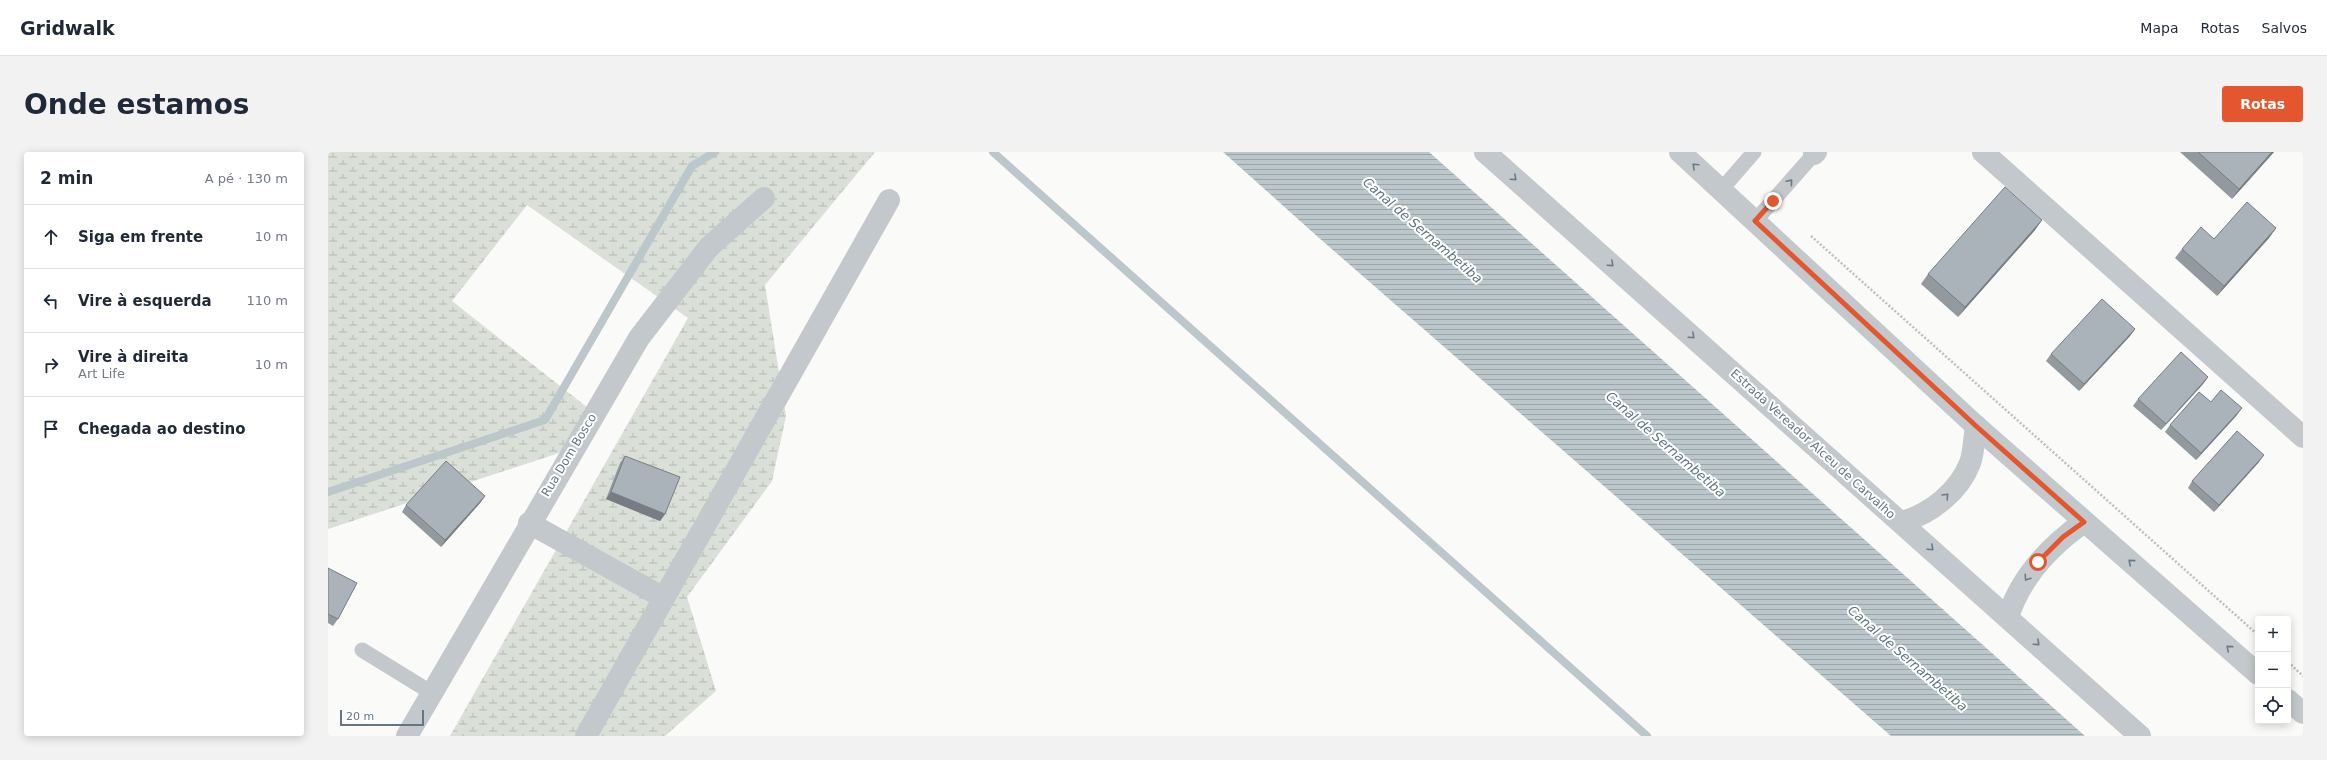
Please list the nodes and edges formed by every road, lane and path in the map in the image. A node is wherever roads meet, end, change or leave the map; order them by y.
1 (1485, 152) edge
2 (1680, 152) edge
3 (1754, 152) edge
4 (1983, 152) edge
5 (1815, 153) edge
6 (1721, 190) junction
7 (764, 198) dead end
8 (890, 200) dead end
9 (1755, 221) junction
10 (1807, 231) dead end
11 (1976, 426) junction
12 (2303, 438) edge
13 (1902, 522) junction
14 (2084, 522) junction
15 (529, 523) junction
16 (664, 598) junction
17 (2008, 617) junction
18 (2255, 632) edge
19 (362, 650) dead end
20 (2291, 665) edge
21 (2255, 671) edge
22 (2303, 676) edge
23 (432, 692) junction
24 (2291, 703) edge
25 (2303, 713) edge
26 (407, 736) edge
27 (586, 736) edge
28 (2140, 736) edge

1 -> 13 street, Estrada Vereador Alceu de Carvalho
6 -> 2 street
3 - 6 lane
4 - 12 street
9 -> 5 lane
6 - 9 street
7 - 15 street, Rua Dom Bosco
8 - 16 street
9 - 11 street
10 - 18 path
13 -> 11 street
11 - 14 street
13 -> 17 street, Estrada Vereador Alceu de Carvalho
14 -> 17 street
21 -> 14 street
15 - 16 street
15 - 23 street, Rua Dom Bosco
16 - 27 street
17 -> 28 street, Estrada Vereador Alceu de Carvalho
19 - 23 lane
20 - 22 path
23 - 26 street, Rua Dom Bosco
24 - 25 street

